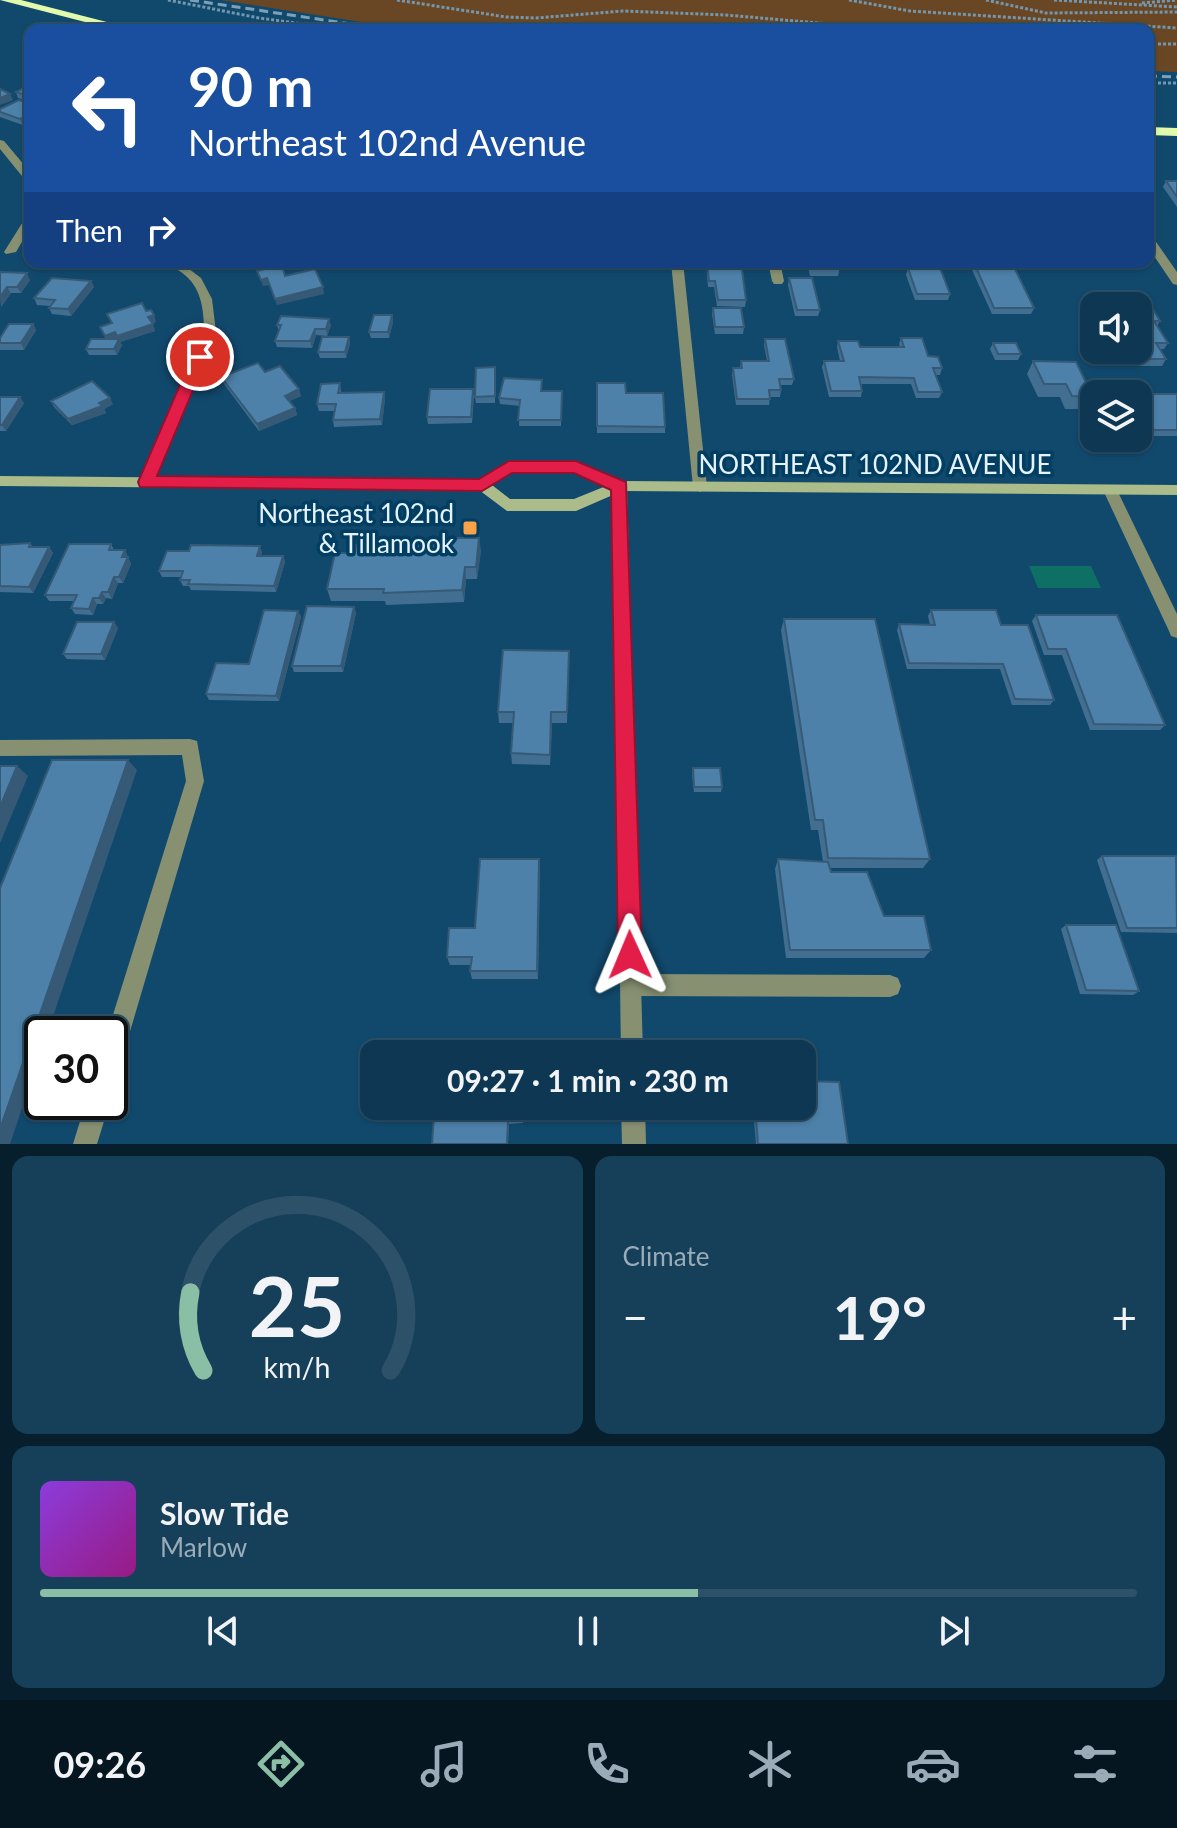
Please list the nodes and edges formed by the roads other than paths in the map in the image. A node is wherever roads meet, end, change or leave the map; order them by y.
1 (6, 0) edge
2 (0, 13) edge
3 (43, 24) dead end
4 (107, 24) edge
5 (1154, 115) edge
6 (1177, 116) edge
7 (1154, 131) edge
8 (1177, 132) edge
9 (0, 143) edge
10 (24, 172) edge
11 (24, 227) edge
12 (1154, 247) edge
13 (5, 252) edge
14 (183, 268) edge
15 (678, 268) edge
16 (775, 268) edge
17 (778, 281) dead end
18 (1177, 281) edge
19 (0, 481) edge
20 (146, 482) junction
21 (482, 485) junction
22 (620, 486) junction
23 (700, 487) junction
24 (1110, 490) junction
25 (1177, 490) edge
26 (1177, 631) edge
27 (0, 748) edge
28 (631, 985) junction
29 (890, 986) dead end
30 (124, 1016) edge
31 (632, 1040) edge
32 (92, 1120) edge
33 (633, 1120) edge
34 (85, 1144) edge
35 (634, 1144) edge

1 - 4 highway
2 - 3 highway
5 - 6 highway
7 - 8 highway
9 - 10 street
11 - 13 street
12 - 18 street
14 - 20 street
15 - 23 street
16 - 17 street
19 - 20 main road, NORTHEAST 102ND AVENUE
20 - 21 main road, NORTHEAST 102ND AVENUE
21 - 22 main road, NORTHEAST 102ND AVENUE
21 - 22 main road, NORTHEAST 102ND AVENUE
22 - 23 main road, NORTHEAST 102ND AVENUE
22 - 28 street
23 - 24 main road, NORTHEAST 102ND AVENUE
24 - 25 main road, NORTHEAST 102ND AVENUE
24 - 26 street
27 - 30 street
28 - 29 street
28 - 31 street
32 - 34 street
33 - 35 street

